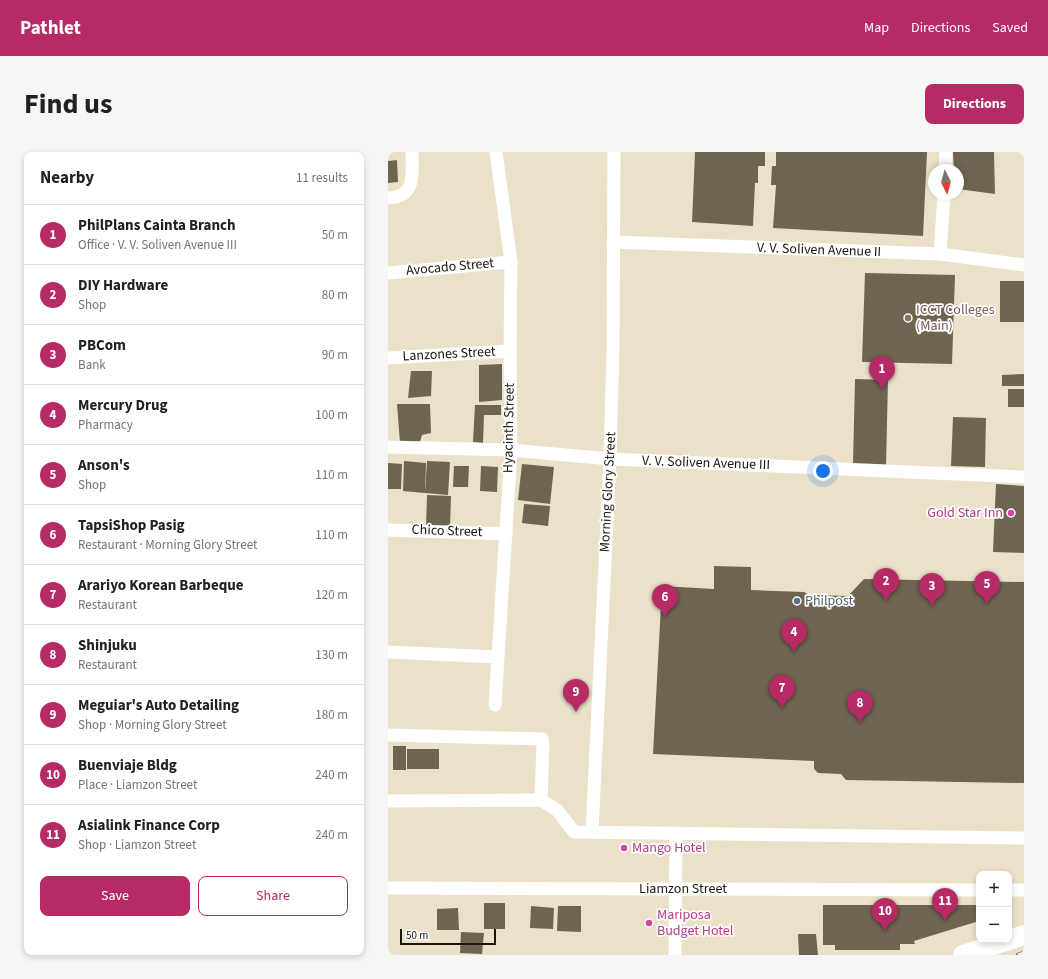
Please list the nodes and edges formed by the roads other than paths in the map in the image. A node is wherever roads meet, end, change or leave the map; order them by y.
1 (412, 152) edge
2 (496, 152) edge
3 (614, 152) edge
4 (946, 152) edge
5 (945, 164) edge
6 (388, 198) edge
7 (944, 200) edge
8 (613, 242) junction
9 (940, 254) junction
10 (511, 262) junction
11 (1024, 265) edge
12 (388, 273) edge
13 (510, 351) junction
14 (388, 358) edge
15 (388, 447) edge
16 (510, 450) junction
17 (610, 459) junction
18 (1024, 477) edge
19 (388, 530) edge
20 (506, 534) junction
21 (388, 652) edge
22 (497, 657) junction
23 (495, 705) dead end
24 (388, 736) edge
25 (541, 800) junction
26 (388, 801) edge
27 (592, 832) junction
28 (676, 834) junction
29 (1024, 838) edge
30 (388, 888) edge
31 (675, 890) junction
32 (976, 890) edge
33 (1012, 890) edge
34 (1024, 890) edge
35 (1024, 935) edge
36 (675, 955) edge
37 (963, 955) edge

1 - 6 street
2 - 10 street, Hyacinth Street
3 - 8 street, Morning Glory Street
4 - 5 street
7 - 9 street
8 - 9 street, V. V. Soliven Avenue II
8 - 17 street, Morning Glory Street
9 - 11 street, V. V. Soliven Avenue II
10 - 12 street, Avocado Street
10 - 13 street, Hyacinth Street
13 - 14 street, Lanzones Street
13 - 16 street, Hyacinth Street
15 - 16 street, V. V. Soliven Avenue III
16 - 17 street, V. V. Soliven Avenue III
16 - 20 street, Hyacinth Street
17 - 18 street, V. V. Soliven Avenue III
17 - 27 street, Morning Glory Street
19 - 20 street, Chico Street
20 - 22 street, Hyacinth Street
21 - 22 street
22 - 23 street, Hyacinth Street
24 - 25 street
25 - 26 street
25 - 27 street
27 - 28 street
28 - 29 street
28 - 31 street
30 - 31 street, Liamzon Street
31 - 32 street, Liamzon Street
31 - 36 street
33 - 34 street
35 - 37 main road

